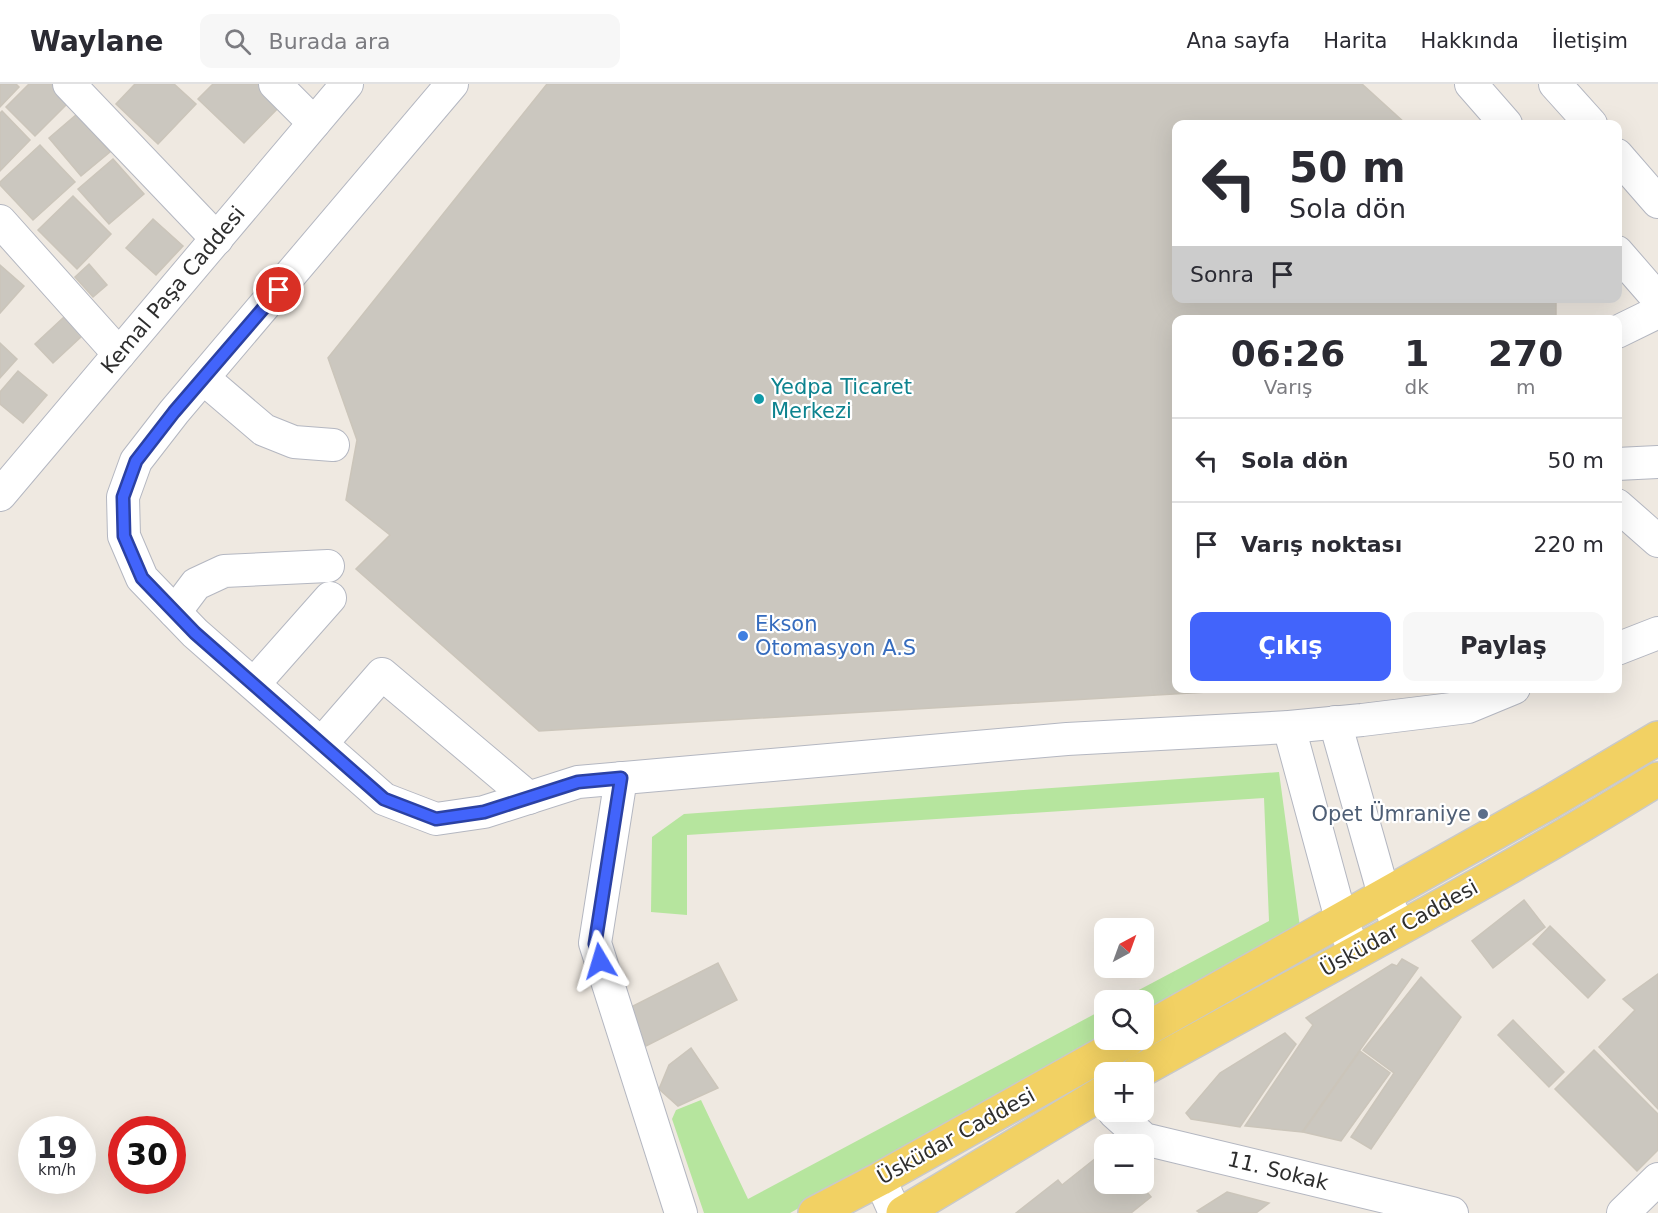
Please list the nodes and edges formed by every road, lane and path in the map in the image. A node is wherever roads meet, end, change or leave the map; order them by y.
1 (69, 84) edge
2 (276, 84) edge
3 (347, 84) edge
4 (452, 84) edge
5 (1471, 84) edge
6 (1556, 84) edge
7 (1502, 120) edge
8 (1588, 120) edge
9 (314, 123) junction
10 (1622, 161) edge
11 (1658, 202) edge
12 (0, 221) edge
13 (217, 240) junction
14 (1622, 258) edge
15 (1658, 299) edge
16 (1658, 312) edge
17 (1622, 330) edge
18 (118, 354) junction
19 (203, 378) junction
20 (333, 445) dead end
21 (1658, 462) edge
22 (1622, 464) edge
23 (5, 478) edge
24 (1622, 509) edge
25 (1658, 541) edge
26 (328, 566) dead end
27 (330, 598) dead end
28 (175, 612) junction
29 (1658, 633) edge
30 (1622, 644) edge
31 (254, 684) junction
32 (1405, 693) edge
33 (1493, 693) edge
34 (1472, 698) edge
35 (1388, 717) junction
36 (1335, 722) junction
37 (1289, 727) junction
38 (1658, 738) edge
39 (322, 743) junction
40 (621, 778) junction
41 (1658, 779) edge
42 (529, 798) junction
43 (1384, 895) junction
44 (1341, 919) junction
45 (1400, 928) junction
46 (1355, 953) junction
47 (1154, 1025) edge
48 (1110, 1050) edge
49 (1154, 1063) edge
50 (1094, 1107) edge
51 (1127, 1122) edge
52 (879, 1179) junction
53 (1658, 1179) edge
54 (681, 1213) edge
55 (815, 1213) edge
56 (895, 1213) edge
57 (903, 1213) edge
58 (1452, 1213) edge
59 (1623, 1213) edge

1 - 13 street
2 - 9 street
3 - 9 street, Kemal Paşa Caddesi
4 - 19 street
5 - 7 street
6 - 8 street
9 - 13 street, Kemal Paşa Caddesi
10 - 11 street
12 - 18 street
13 - 18 street, Kemal Paşa Caddesi
14 - 15 street
16 - 17 street
18 - 23 street, Kemal Paşa Caddesi
19 - 20 street
19 - 28 street
21 - 22 street
24 - 25 street
26 - 28 street
27 - 31 street
28 - 31 street
29 - 30 street
31 - 39 street
32 - 35 street
33 - 34 street
34 - 35 street
35 - 36 street
36 - 37 street
36 - 43 street
37 - 40 street
37 - 44 street
38 - 43 main road, Üsküdar Caddesi
39 - 42 street
39 - 42 street
40 - 42 street
40 - 54 street
41 - 45 main road, Üsküdar Caddesi
43 - 44 main road, Üsküdar Caddesi
43 - 45 street
44 - 46 street
44 - 47 main road, Üsküdar Caddesi
45 - 46 main road, Üsküdar Caddesi
46 - 49 main road, Üsküdar Caddesi
48 - 52 main road, Üsküdar Caddesi
50 - 57 main road, Üsküdar Caddesi
51 - 58 street, 11. Sokak
52 - 55 main road, Üsküdar Caddesi
52 - 56 street
53 - 59 street

